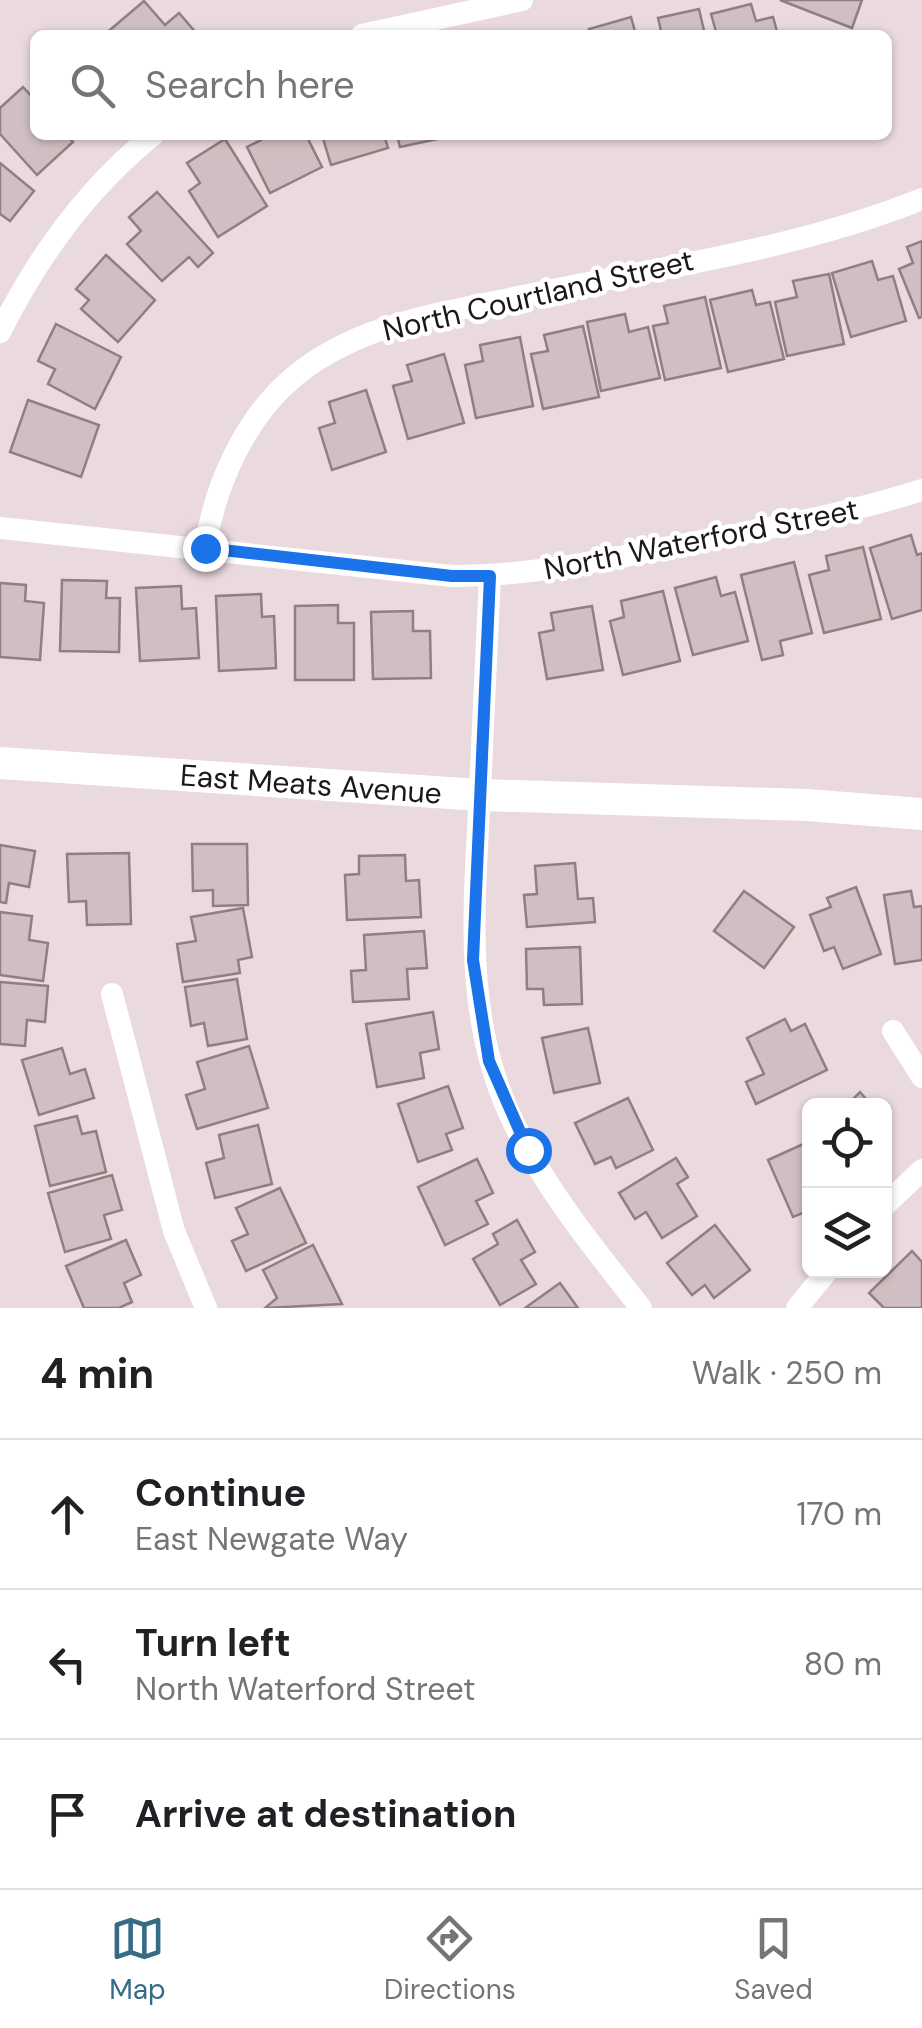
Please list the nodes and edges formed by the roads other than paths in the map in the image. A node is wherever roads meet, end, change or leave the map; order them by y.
1 (522, 0) edge
2 (385, 30) edge
3 (148, 140) edge
4 (922, 199) edge
5 (0, 332) edge
6 (922, 490) edge
7 (0, 528) edge
8 (205, 548) junction
9 (490, 576) junction
10 (0, 764) edge
11 (480, 794) junction
12 (922, 814) edge
13 (112, 994) dead end
14 (892, 1031) dead end
15 (922, 1078) edge
16 (922, 1170) edge
17 (892, 1198) edge
18 (822, 1278) edge
19 (803, 1306) edge
20 (206, 1308) edge
21 (641, 1308) edge

1 - 2 street
3 - 5 street
4 - 8 street, North Courtland Street
6 - 9 street, North Waterford Street
7 - 8 street, North Waterford Street
8 - 9 street, North Waterford Street
9 - 11 street
10 - 11 street, East Meats Avenue
11 - 12 street, East Meats Avenue
11 - 21 street
13 - 20 street
14 - 15 street
16 - 17 street
18 - 19 street

